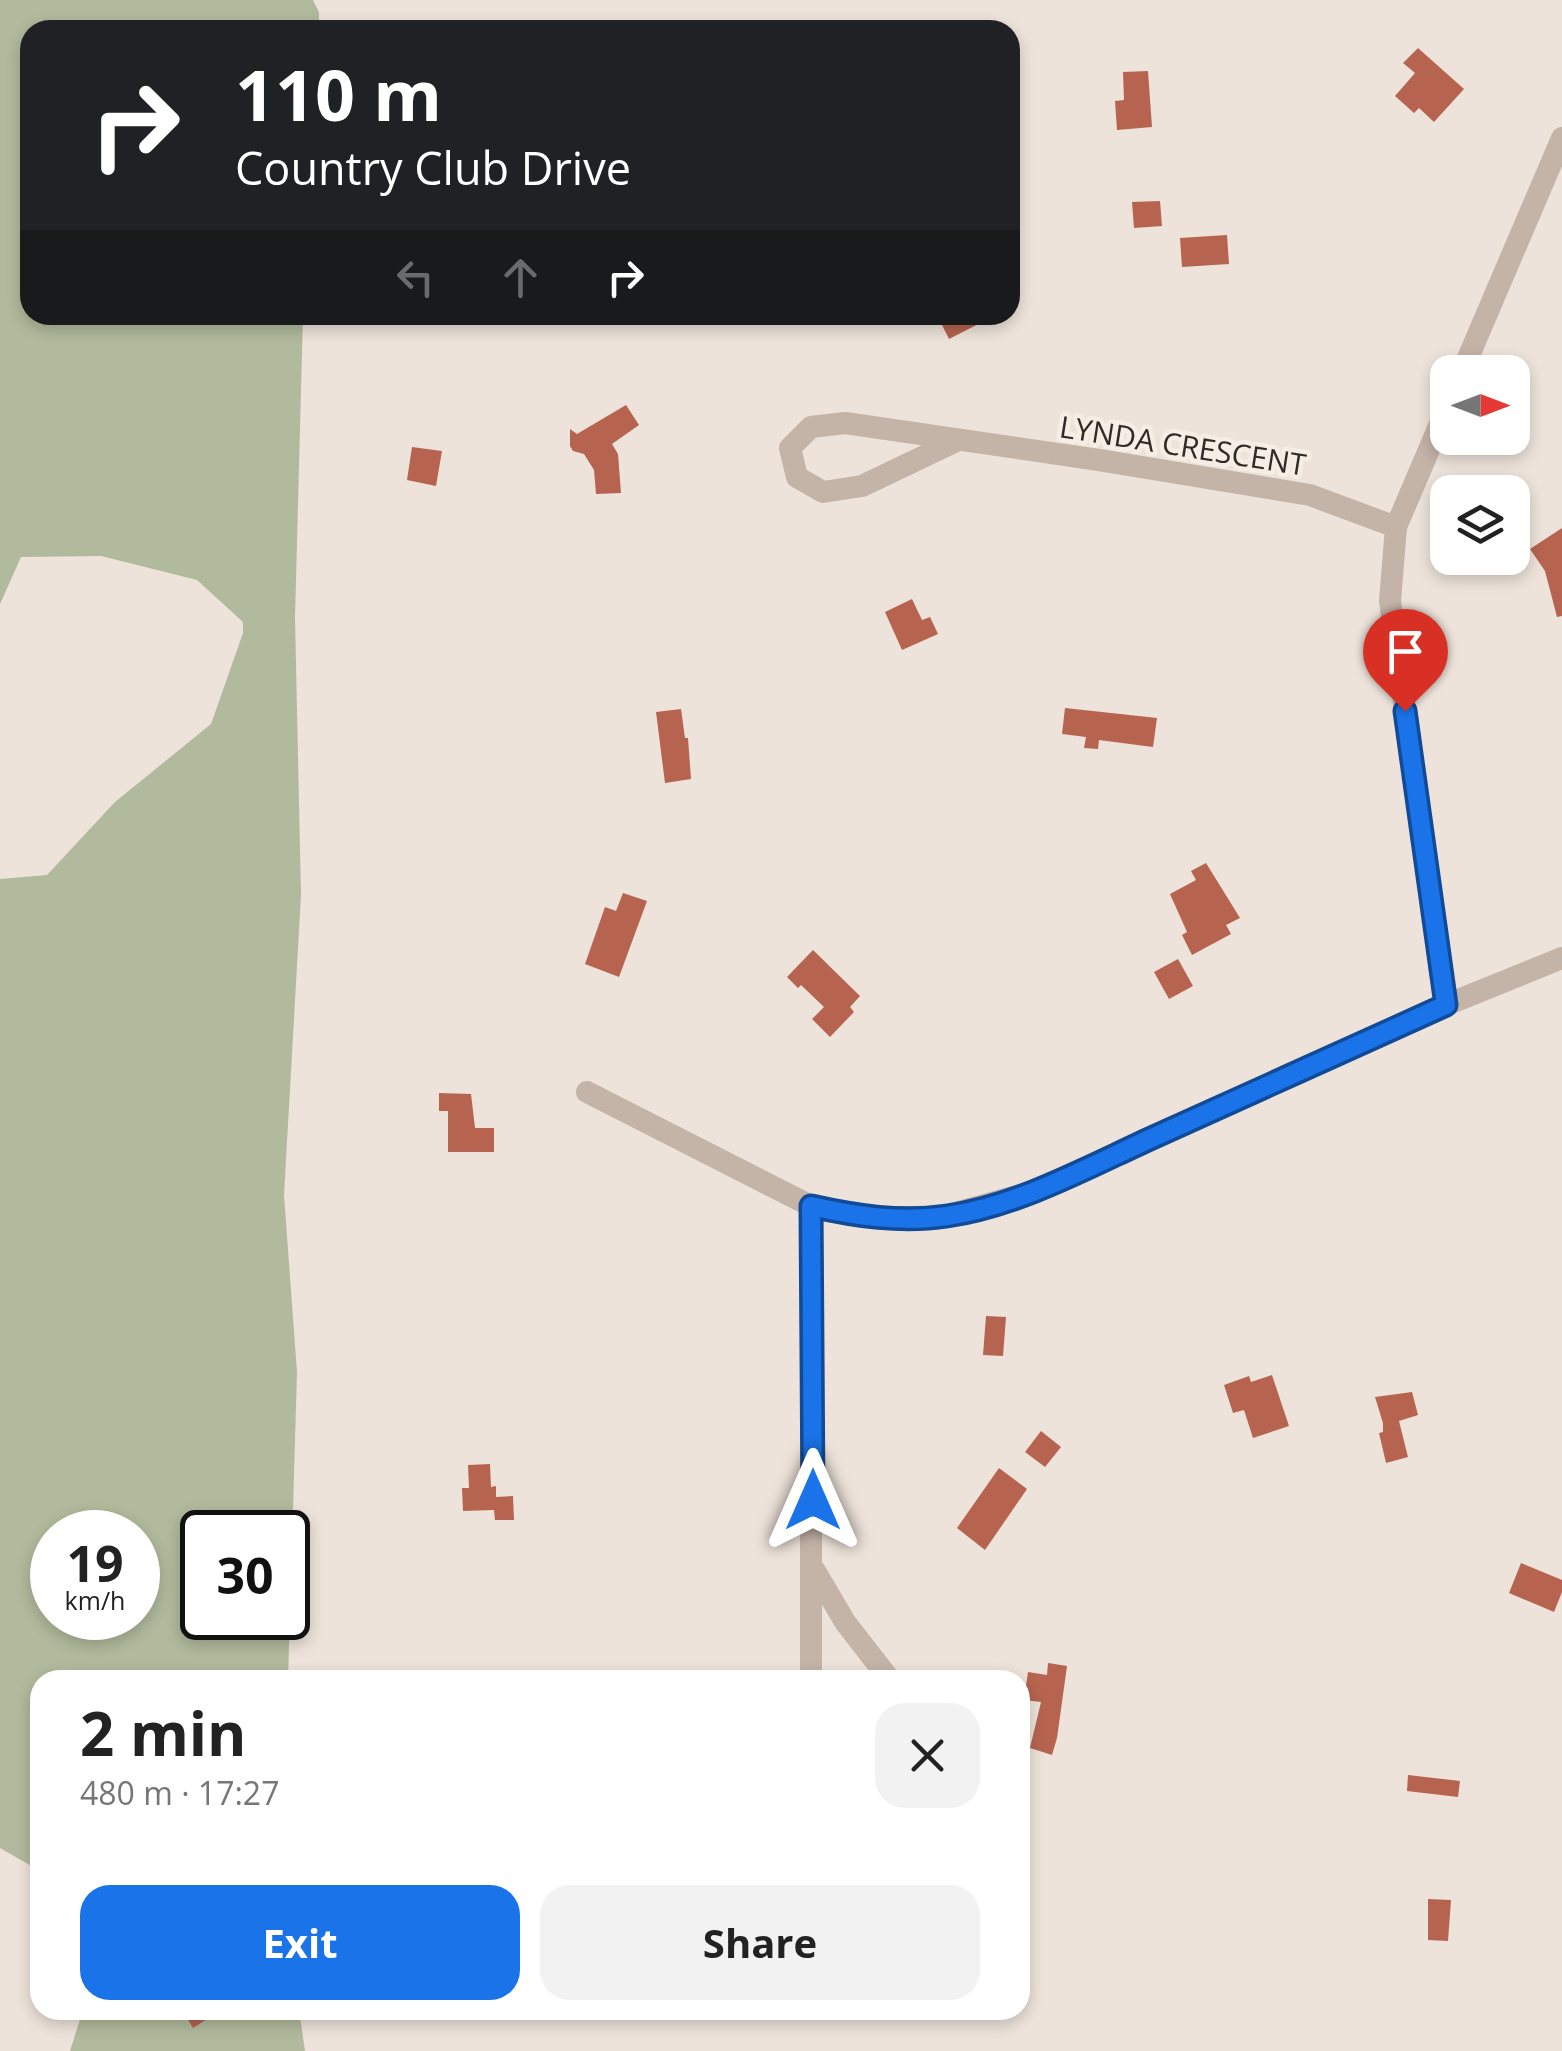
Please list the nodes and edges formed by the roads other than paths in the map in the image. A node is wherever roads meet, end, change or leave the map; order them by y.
1 (1562, 138) edge
2 (1469, 355) edge
3 (956, 440) junction
4 (1430, 447) edge
5 (1396, 527) junction
6 (1562, 958) edge
7 (1446, 1005) junction
8 (586, 1092) dead end
9 (811, 1206) junction
10 (813, 1568) junction
11 (811, 1670) edge
12 (882, 1670) edge

1 - 2 street
3 - 3 street, LYNDA CRESCENT
3 - 5 street, LYNDA CRESCENT
4 - 5 street
5 - 7 street
6 - 7 street
7 - 9 street
8 - 9 street
9 - 10 street
10 - 11 street
10 - 12 street

